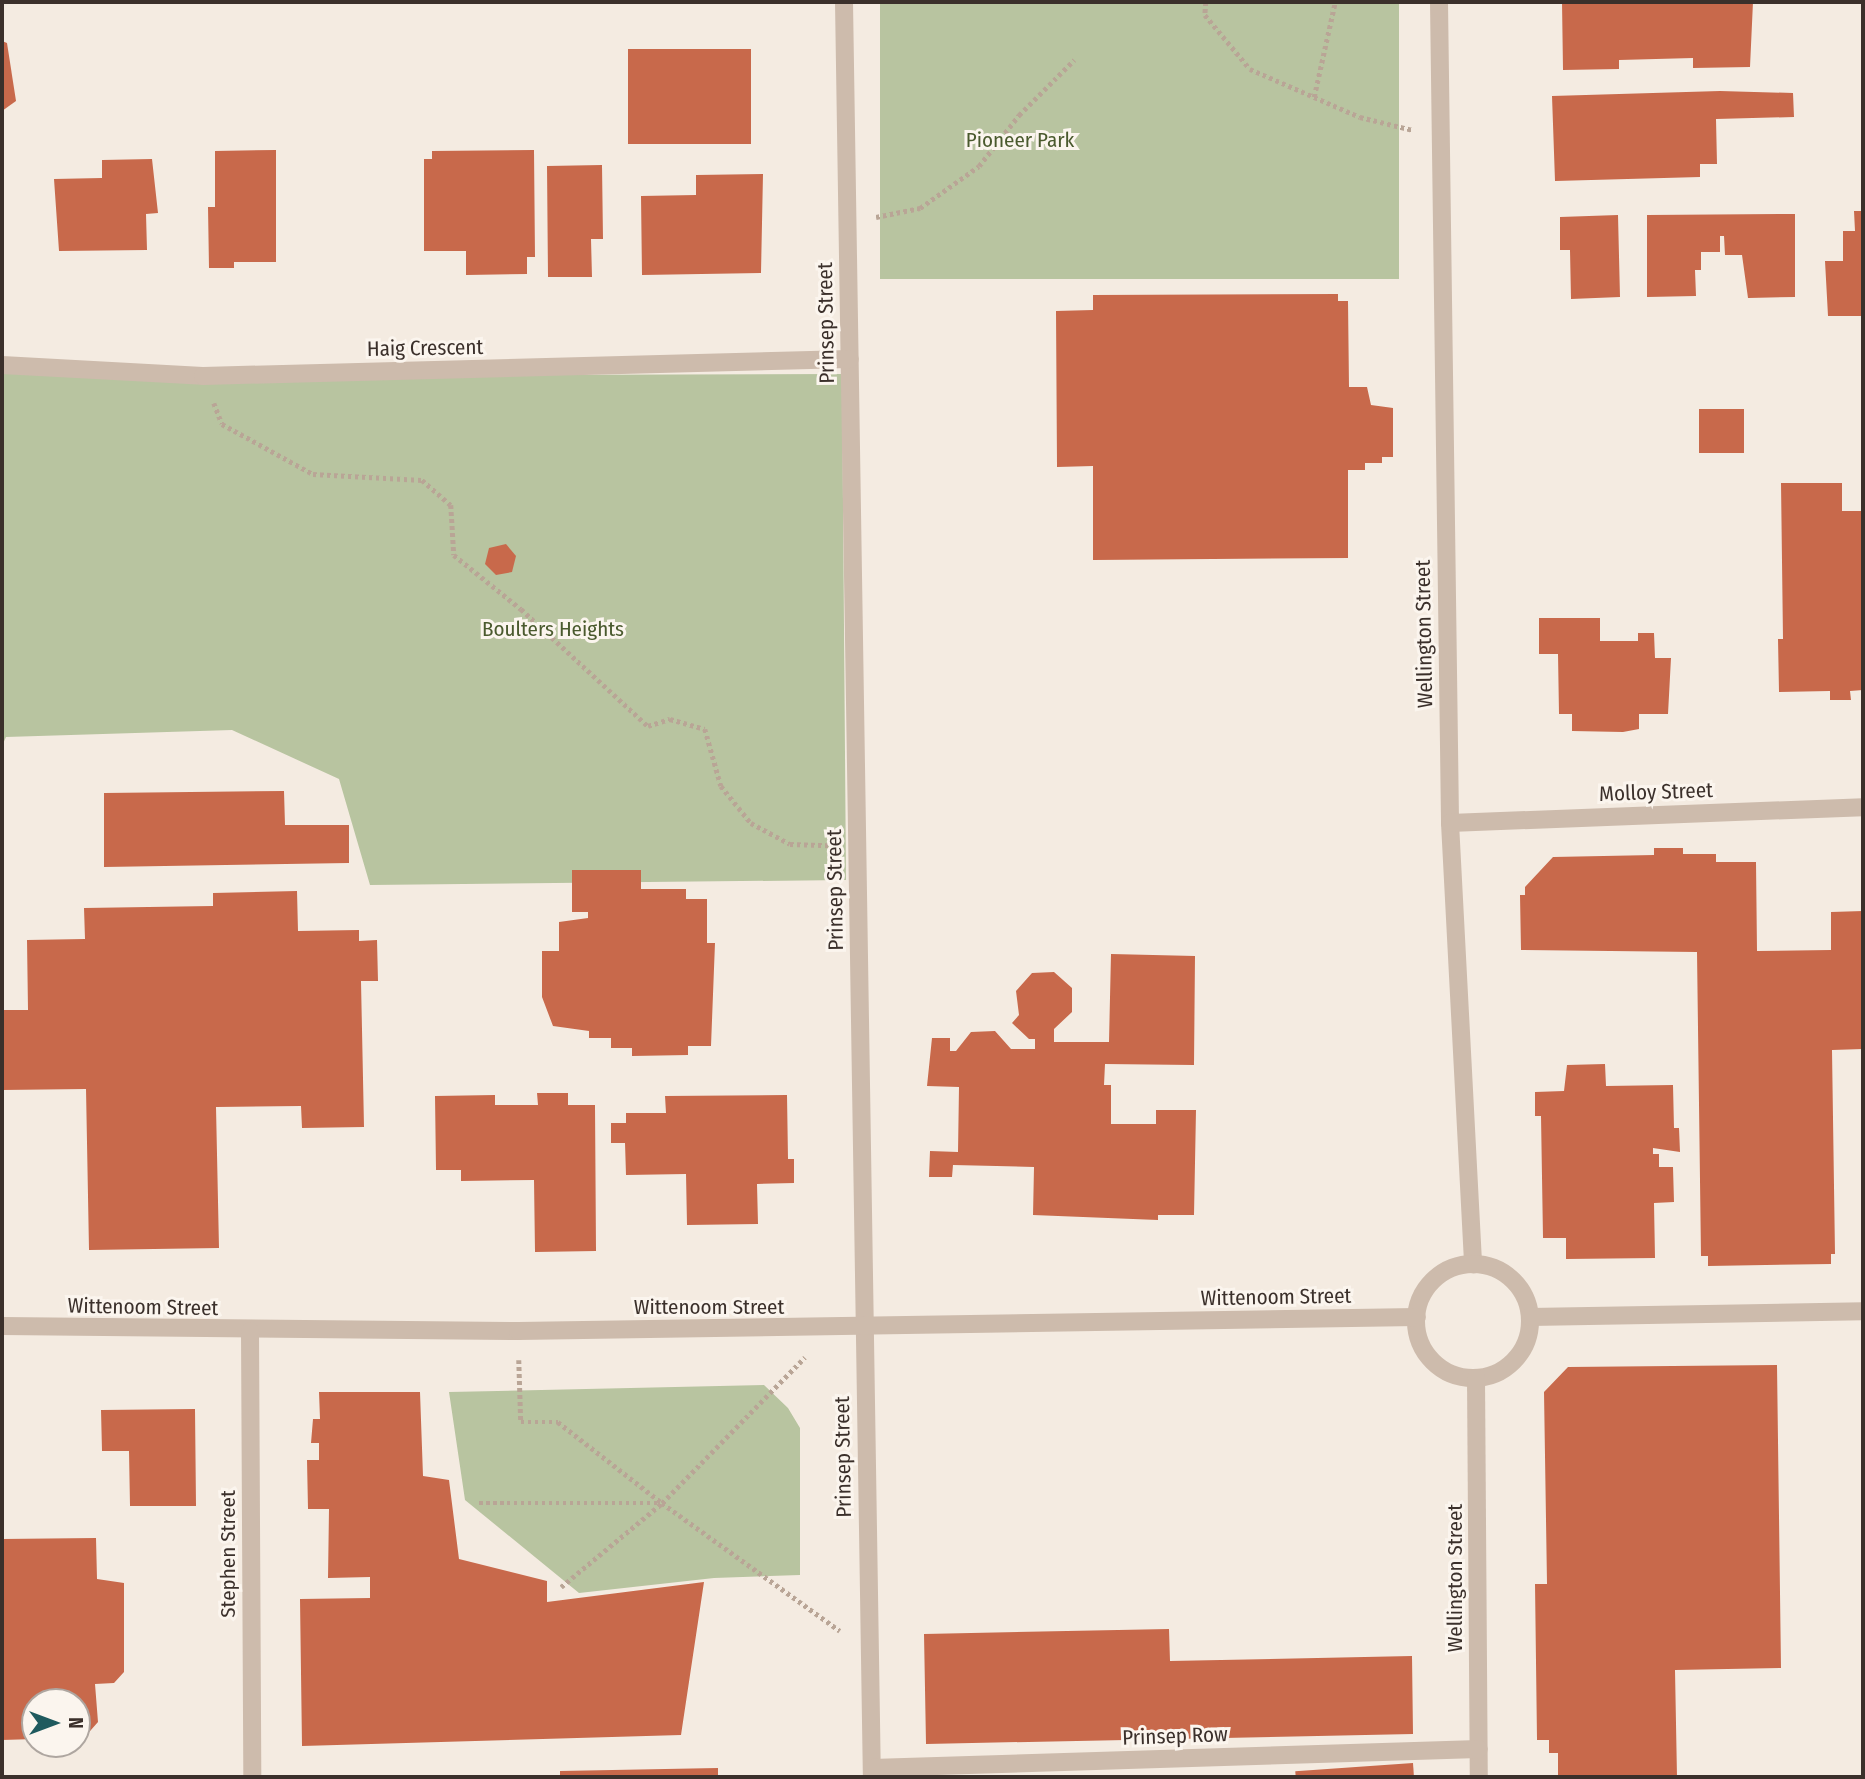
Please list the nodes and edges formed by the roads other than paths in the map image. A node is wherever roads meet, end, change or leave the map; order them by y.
1 (844, 2) edge
2 (1439, 2) edge
3 (850, 359) junction
4 (2, 365) edge
5 (1863, 807) edge
6 (1450, 823) junction
7 (1473, 1264) junction
8 (1863, 1311) edge
9 (1417, 1317) junction
10 (1530, 1317) junction
11 (2, 1326) edge
12 (864, 1327) junction
13 (250, 1331) junction
14 (1476, 1378) junction
15 (1479, 1749) junction
16 (872, 1773) edge
17 (252, 1777) edge
18 (1479, 1777) edge

1 - 3 street, Prinsep Street
2 - 6 street, Wellington Street
3 - 4 street, Haig Crescent
3 - 12 street, Prinsep Street
5 - 6 street, Molloy Street
6 - 7 street, Wellington Street
7 - 9 street
7 - 10 street
8 - 10 street
9 - 12 street, Wittenoom Street
9 - 14 street
10 - 14 street
11 - 13 street, Wittenoom Street
12 - 13 street, Wittenoom Street
12 - 16 street, Prinsep Street
13 - 17 street, Stephen Street
14 - 15 street, Wellington Street
15 - 16 street, Prinsep Row
15 - 18 street, Wellington Street

